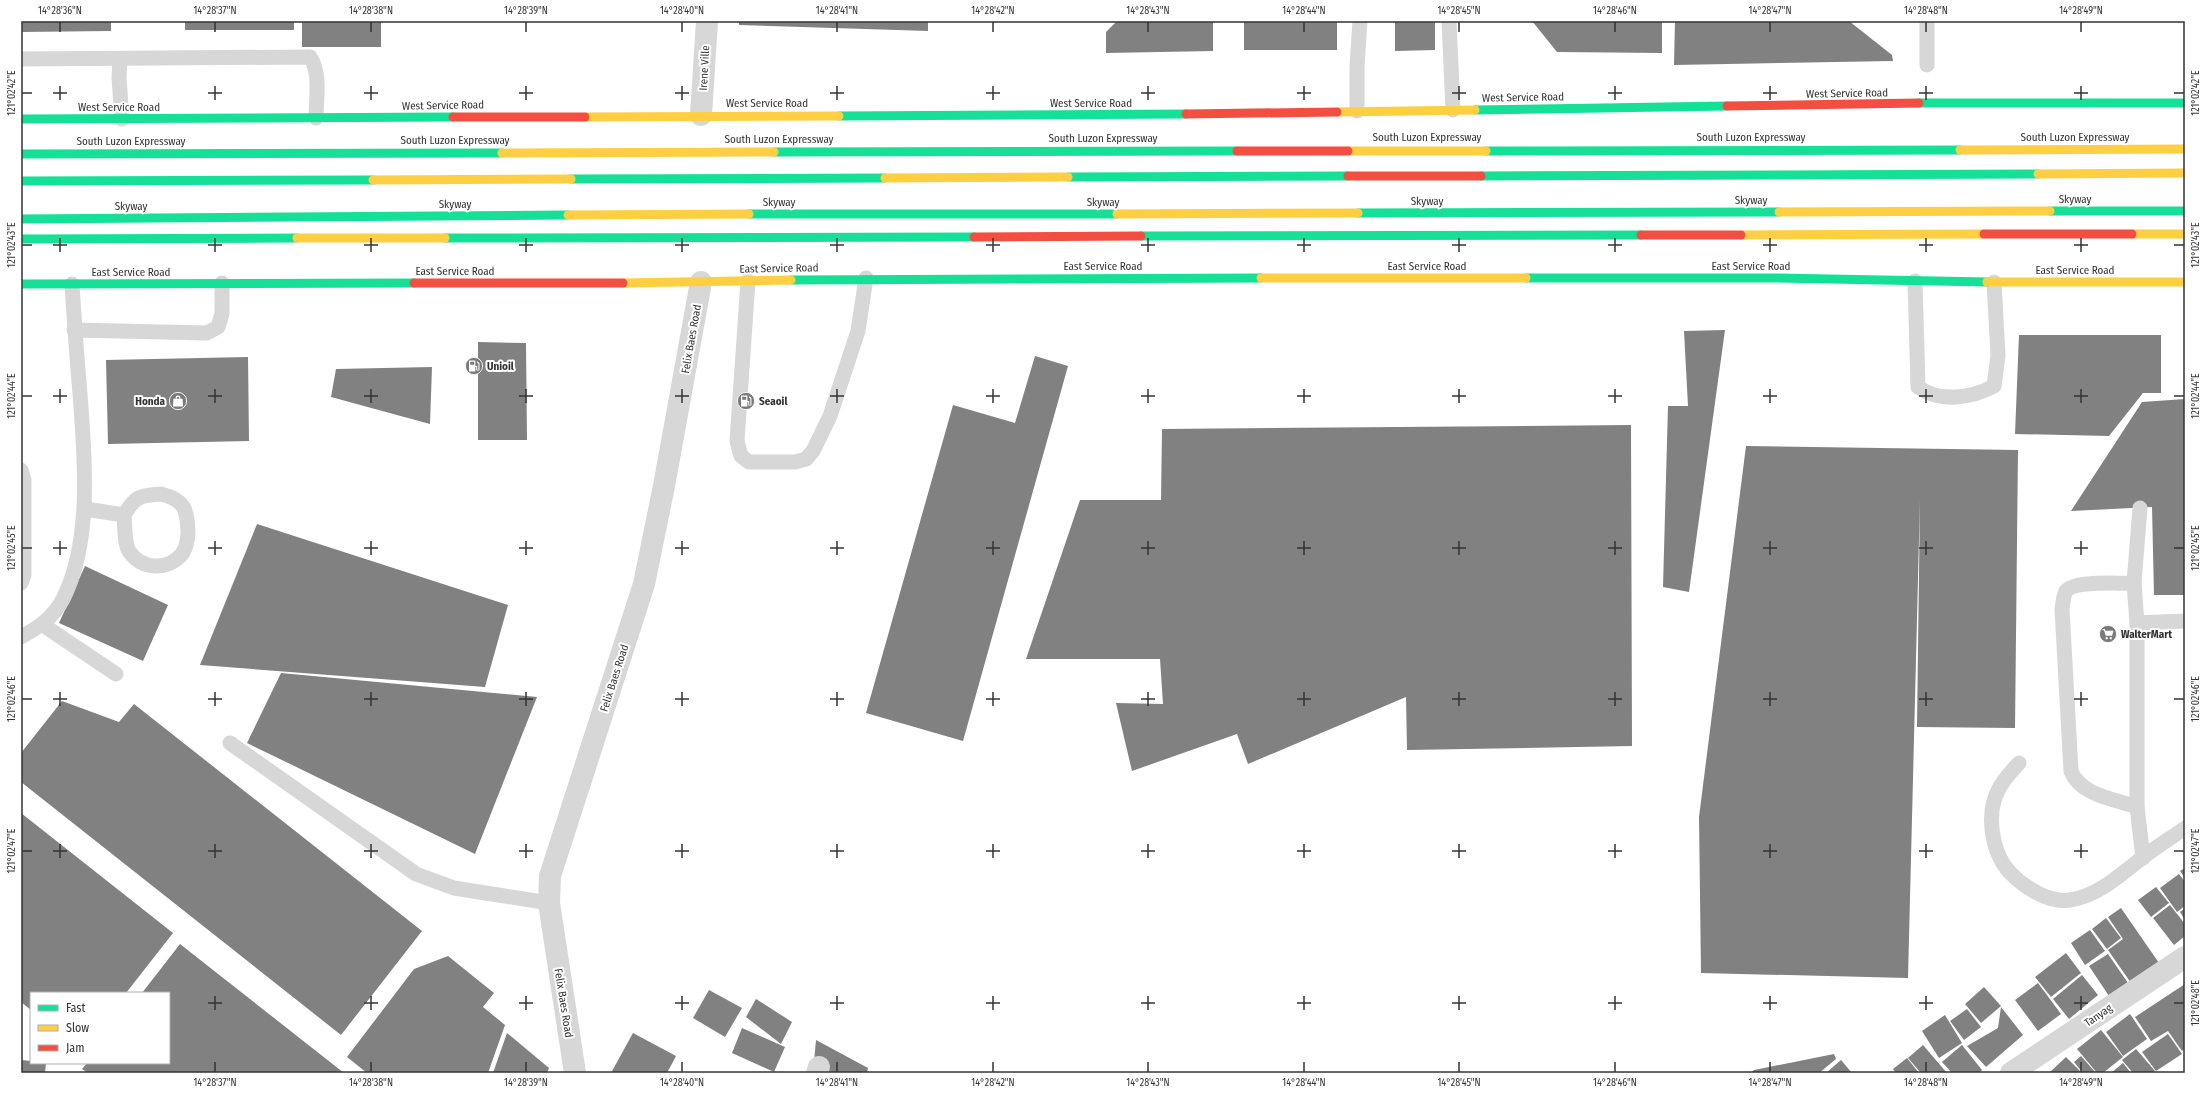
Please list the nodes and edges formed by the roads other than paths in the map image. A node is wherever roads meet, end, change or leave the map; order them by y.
1 (707, 21) edge
2 (1360, 21) edge
3 (1448, 21) edge
4 (1927, 21) edge
5 (21, 59) edge
6 (120, 60) junction
7 (1927, 64) dead end
8 (2185, 103) edge
9 (1453, 110) junction
10 (1357, 111) junction
11 (701, 115) junction
12 (122, 118) junction
13 (316, 118) junction
14 (21, 119) edge
15 (2185, 148) edge
16 (21, 154) edge
17 (2185, 173) edge
18 (21, 181) edge
19 (2185, 211) edge
20 (21, 219) edge
21 (2185, 234) edge
22 (21, 239) edge
23 (866, 278) junction
24 (748, 280) junction
25 (1915, 281) junction
26 (701, 282) junction
27 (1994, 282) junction
28 (2185, 282) edge
29 (222, 283) junction
30 (21, 284) edge
31 (72, 284) junction
32 (74, 330) junction
33 (21, 470) edge
34 (2140, 508) dead end
35 (85, 509) junction
36 (124, 515) junction
37 (21, 583) edge
38 (2134, 583) junction
39 (2185, 621) edge
40 (2137, 622) junction
41 (43, 625) junction
42 (21, 637) edge
43 (116, 674) dead end
44 (230, 743) dead end
45 (2019, 763) dead end
46 (2137, 807) junction
47 (2185, 828) edge
48 (2143, 858) junction
49 (549, 903) junction
50 (2185, 957) edge
51 (575, 1073) edge
52 (2011, 1073) edge

1 - 11 street, Irene Ville
2 - 10 lane
3 - 9 lane
4 - 7 lane
5 - 6 lane
6 - 12 lane
6 - 13 lane
8 - 9 main road, West Service Road
9 - 10 main road, West Service Road
10 - 11 main road, West Service Road
11 - 13 main road, West Service Road
12 - 13 main road, West Service Road
12 - 14 main road, West Service Road
15 - 16 main road, South Luzon Expressway
17 - 18 main road
19 - 20 main road, Skyway
21 - 22 main road
23 - 24 main road, East Service Road
23 - 24 lane
23 - 25 main road, East Service Road
24 - 26 main road, East Service Road
25 - 27 main road, East Service Road
25 - 27 lane
26 - 29 main road, East Service Road
26 - 49 street, Felix Baes Road
27 - 28 main road, East Service Road
29 - 31 main road, East Service Road
29 - 32 lane
30 - 31 main road, East Service Road
31 - 32 lane
32 - 35 lane
33 - 37 lane
34 - 38 lane
35 - 36 lane
35 - 41 lane
36 - 36 lane
38 - 40 lane
38 - 46 lane
39 - 40 lane
40 - 46 lane
41 - 42 lane
41 - 43 lane
44 - 49 lane
45 - 48 lane
46 - 48 lane
47 - 48 lane
49 - 51 street, Felix Baes Road
50 - 52 street, Tanyag

